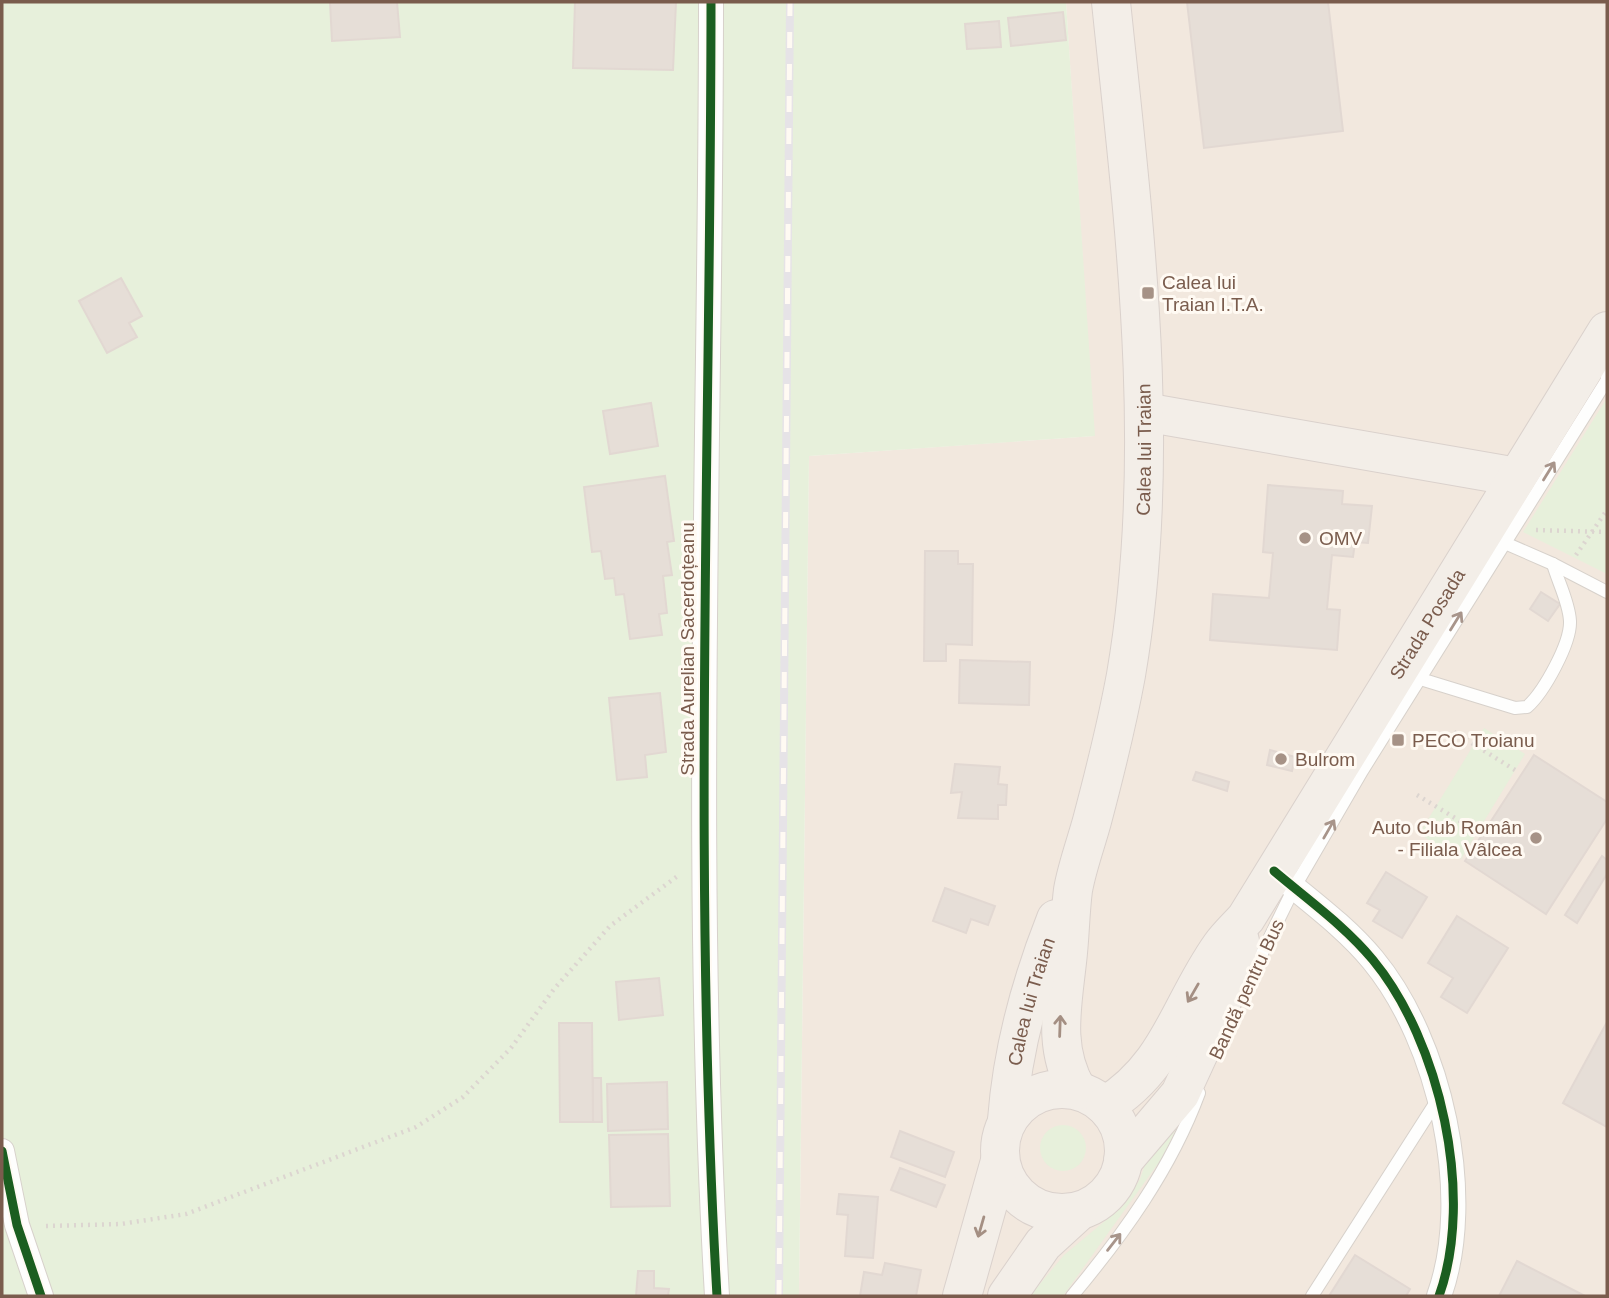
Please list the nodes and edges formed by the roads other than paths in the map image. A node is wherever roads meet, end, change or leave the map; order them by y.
1 (711, 2) edge
2 (1111, 2) edge
3 (1607, 331) edge
4 (1607, 371) edge
5 (1144, 412) junction
6 (1517, 477) junction
7 (1493, 538) junction
8 (1553, 564) junction
9 (1607, 592) edge
10 (1408, 675) junction
11 (1284, 879) junction
12 (1073, 891) junction
13 (1246, 918) junction
14 (1236, 1007) dead end
15 (1206, 1078) dead end
16 (1091, 1098) junction
17 (1438, 1099) junction
18 (1007, 1120) junction
19 (2, 1151) edge
20 (1000, 1161) junction
21 (1123, 1161) junction
22 (1078, 1212) junction
23 (41, 1296) edge
24 (717, 1296) edge
25 (962, 1296) edge
26 (1007, 1296) edge
27 (1072, 1296) edge
28 (1312, 1296) edge
29 (1439, 1296) edge

1 - 24 street, Strada Aurelian Sacerdoțeanu
2 - 5 main road, Calea lui Traian
3 - 6 main road, Strada Posada
7 -> 4 lane
5 - 6 main road
5 - 12 main road, Calea lui Traian
6 - 7 main road, Strada Posada
7 - 8 lane
7 - 10 main road, Strada Posada
8 - 9 lane
8 - 10 lane
10 - 11 main road, Strada Posada
11 - 13 main road, Strada Posada
11 - 14 lane, Bandă pentru Bus
11 - 17 street
16 -> 12 main road, Calea lui Traian
12 - 18 main road, Calea lui Traian
13 -> 16 main road, Strada Posada
13 - 21 main road, Strada Posada
27 -> 15 lane, Bandă pentru Bus
16 - 18 main road
16 - 21 main road
17 - 28 lane
17 - 29 street
18 - 20 main road
19 - 23 street
20 - 22 main road
20 -> 25 main road
21 - 22 main road
22 - 26 main road

